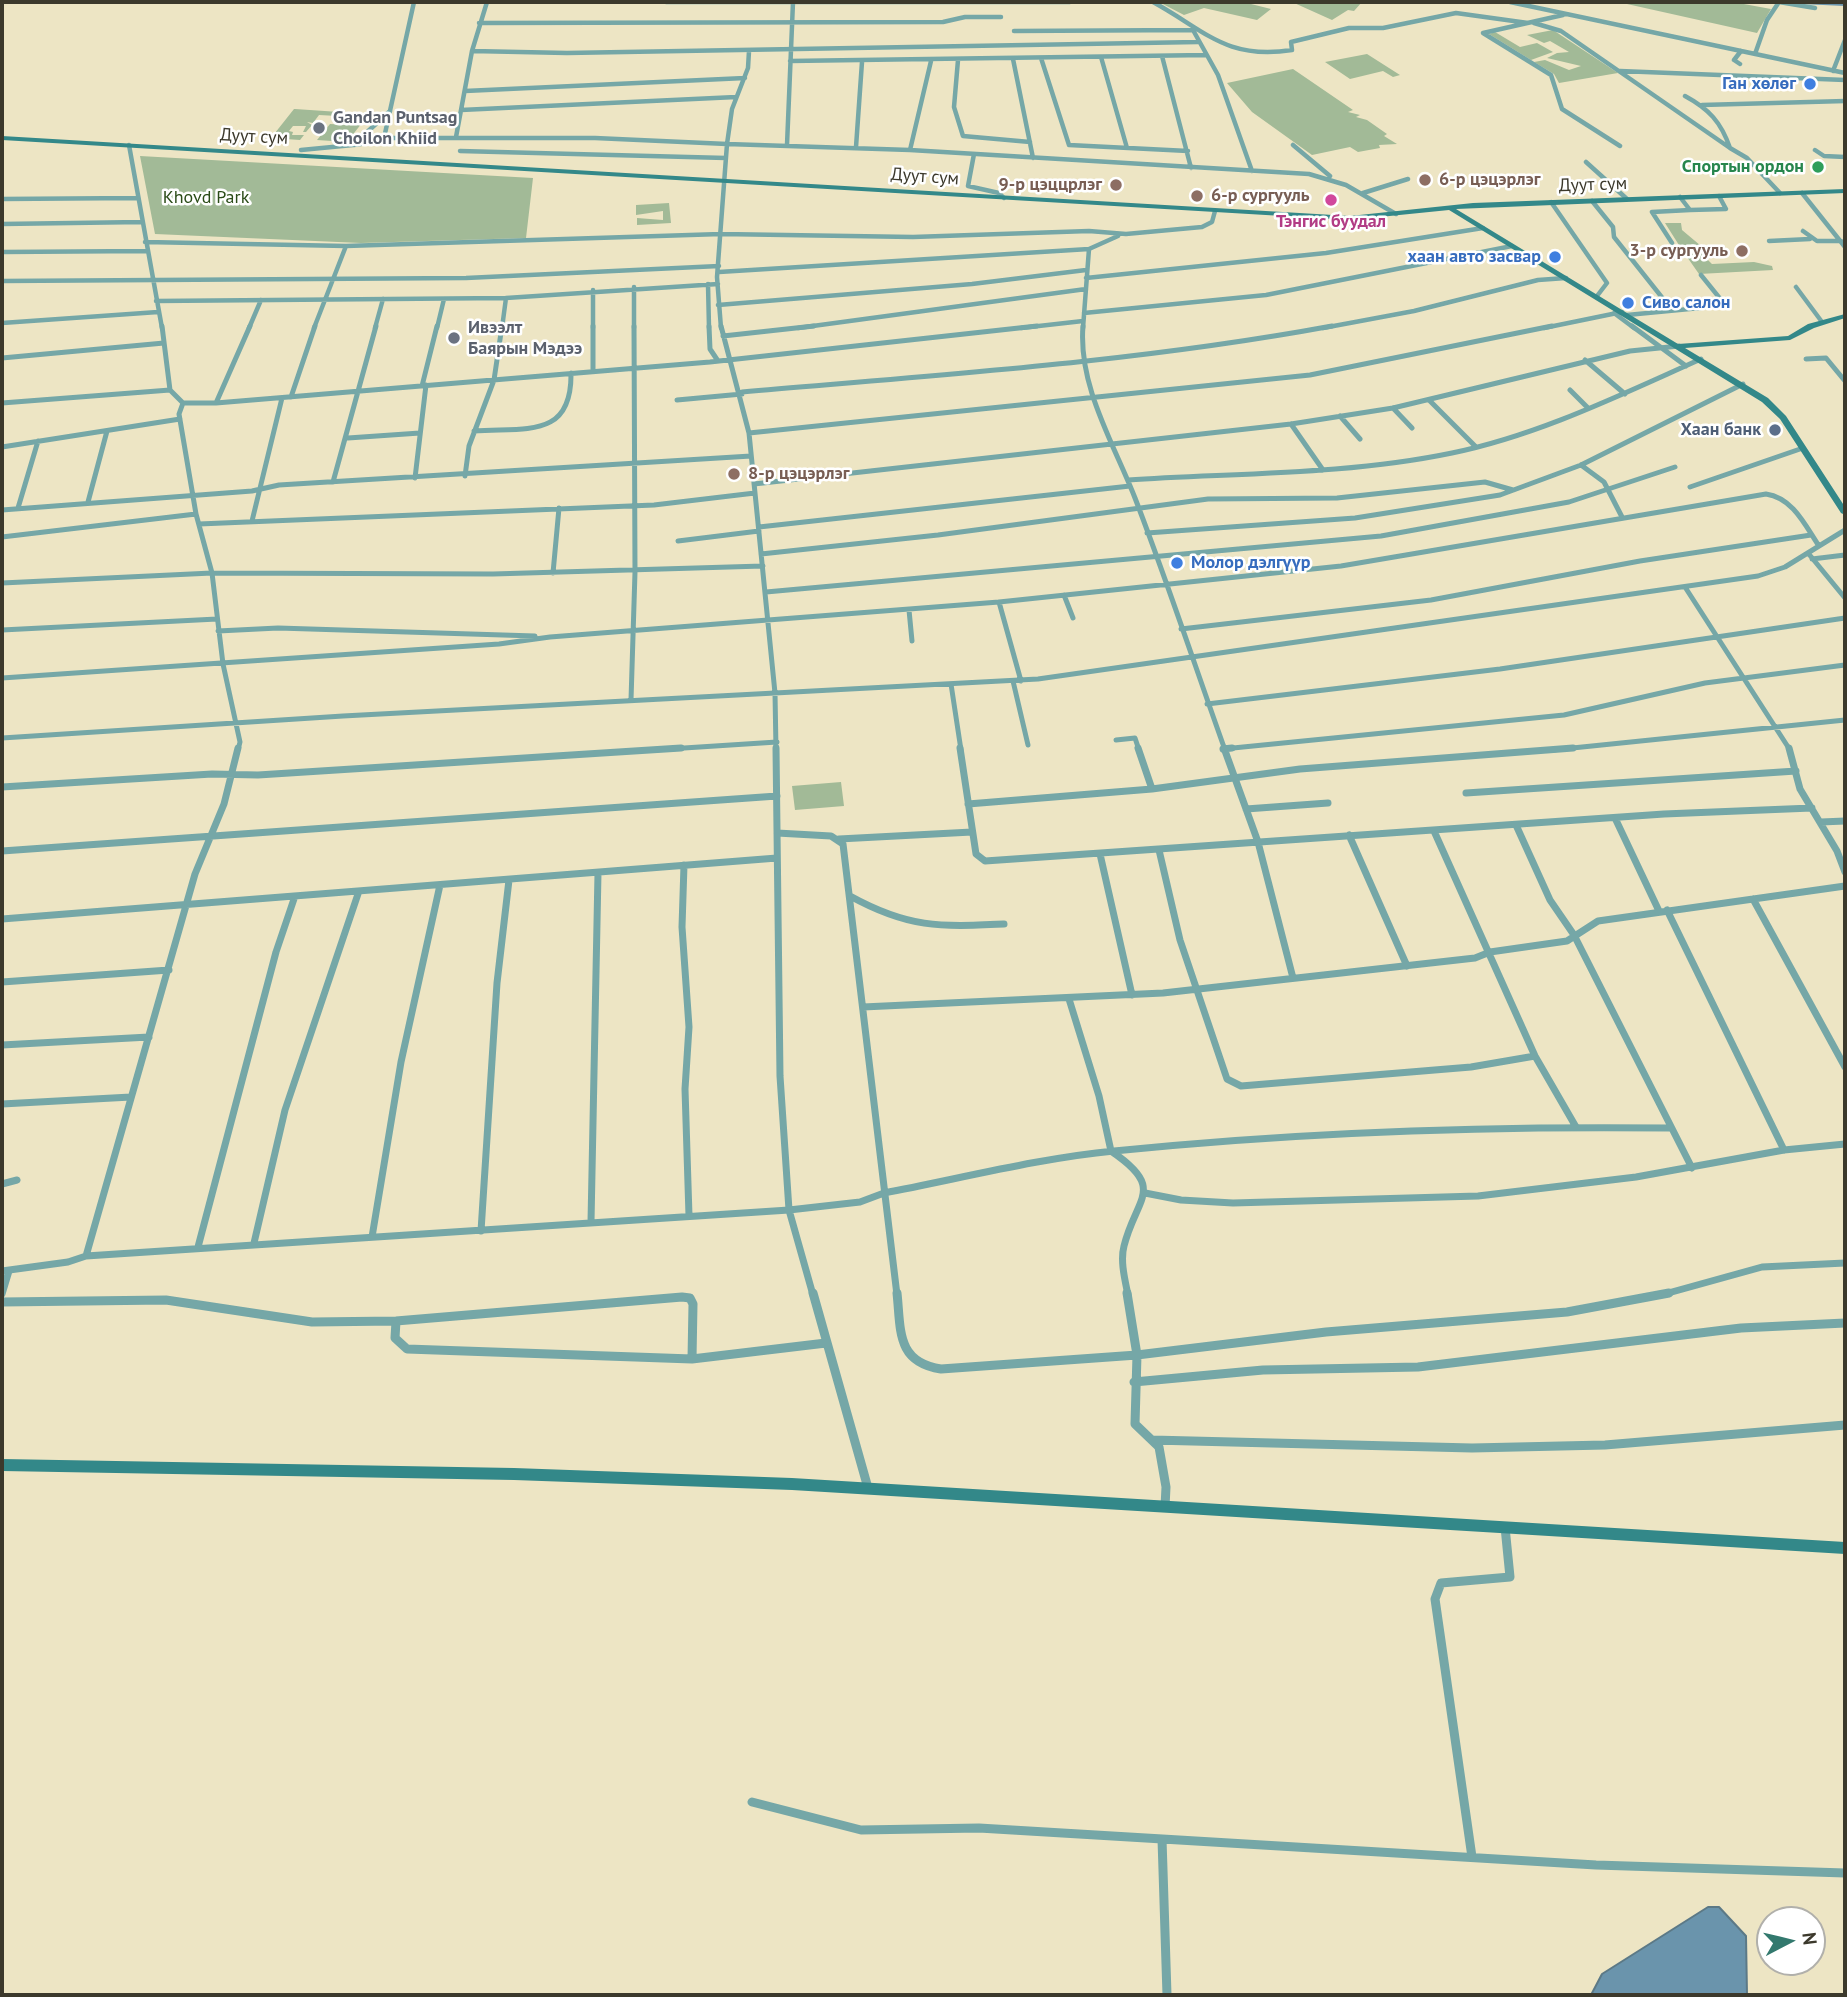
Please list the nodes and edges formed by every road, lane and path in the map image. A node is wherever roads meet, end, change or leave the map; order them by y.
1 (414, 2) edge
2 (487, 2) edge
3 (666, 2) edge
4 (1047, 2) edge
5 (1070, 2) edge
6 (1153, 2) edge
7 (1510, 2) edge
8 (793, 3) edge
9 (1815, 8) dead end
10 (1568, 14) junction
11 (1001, 17) dead end
12 (479, 23) junction
13 (792, 23) junction
14 (1530, 23) junction
15 (1193, 29) junction
16 (1014, 31) dead end
17 (1845, 40) edge
18 (1198, 42) junction
19 (789, 49) junction
20 (472, 51) junction
21 (749, 51) junction
22 (1741, 51) junction
23 (1755, 54) junction
24 (1206, 55) junction
25 (1162, 56) junction
26 (1101, 57) junction
27 (1041, 58) junction
28 (1013, 59) junction
29 (958, 60) junction
30 (790, 61) junction
31 (931, 61) junction
32 (862, 62) junction
33 (1740, 64) dead end
34 (1620, 71) junction
35 (1833, 71) junction
36 (1845, 75) edge
37 (745, 78) junction
38 (465, 91) junction
39 (1685, 96) dead end
40 (736, 97) junction
41 (1845, 101) edge
42 (1702, 105) junction
43 (461, 110) junction
44 (390, 111) junction
45 (456, 137) junction
46 (2, 138) edge
47 (395, 138) junction
48 (1030, 142) junction
49 (306, 143) dead end
50 (727, 144) junction
51 (129, 145) junction
52 (353, 145) junction
53 (787, 145) junction
54 (1293, 145) dead end
55 (1620, 146) dead end
56 (856, 147) junction
57 (1127, 148) junction
58 (1730, 148) junction
59 (911, 150) junction
60 (1815, 150) dead end
61 (460, 151) dead end
62 (1188, 151) junction
63 (299, 152) junction
64 (974, 154) junction
65 (1845, 157) edge
66 (726, 158) junction
67 (1033, 158) junction
68 (1586, 162) dead end
69 (1191, 169) junction
70 (1252, 171) junction
71 (1408, 179) dead end
72 (725, 180) junction
73 (1337, 180) junction
74 (1845, 191) edge
75 (1363, 193) junction
76 (1780, 193) junction
77 (1802, 193) junction
78 (1719, 196) junction
79 (1680, 197) junction
80 (138, 198) junction
81 (1004, 198) junction
82 (2, 199) edge
83 (1627, 199) junction
84 (1592, 201) junction
85 (1551, 202) junction
86 (1449, 207) junction
87 (1690, 210) junction
88 (1215, 211) junction
89 (1396, 214) junction
90 (142, 222) junction
91 (2, 224) edge
92 (1483, 228) junction
93 (1802, 231) dead end
94 (722, 234) junction
95 (1126, 234) junction
96 (1810, 239) junction
97 (1769, 241) dead end
98 (1841, 241) junction
99 (145, 242) junction
100 (1672, 243) dead end
101 (346, 246) junction
102 (1512, 246) junction
103 (1845, 247) edge
104 (1089, 249) junction
105 (147, 251) junction
106 (2, 252) edge
107 (719, 269) junction
108 (1086, 270) junction
109 (1701, 275) dead end
110 (1086, 278) junction
111 (1566, 278) junction
112 (152, 280) junction
113 (332, 280) junction
114 (2, 281) edge
115 (708, 284) junction
116 (719, 284) junction
117 (634, 287) junction
118 (1796, 287) dead end
119 (1086, 289) junction
120 (593, 290) junction
121 (1597, 296) junction
122 (506, 298) junction
123 (383, 299) junction
124 (444, 299) junction
125 (261, 300) junction
126 (325, 300) junction
127 (156, 301) junction
128 (718, 305) junction
129 (1672, 310) junction
130 (158, 312) junction
131 (1084, 313) junction
132 (1621, 313) junction
133 (1845, 316) edge
134 (1083, 321) junction
135 (1822, 322) junction
136 (2, 323) edge
137 (723, 336) junction
138 (164, 343) junction
139 (1679, 346) junction
140 (1662, 348) junction
141 (2, 358) edge
142 (731, 359) junction
143 (1701, 359) junction
144 (1806, 359) dead end
145 (1585, 360) junction
146 (718, 361) junction
147 (1084, 362) junction
148 (1686, 366) junction
149 (634, 368) junction
150 (593, 371) junction
151 (571, 373) junction
152 (494, 380) junction
153 (1845, 381) edge
154 (1743, 384) junction
155 (424, 386) junction
156 (170, 390) junction
157 (1570, 390) dead end
158 (357, 391) junction
159 (742, 393) junction
160 (1625, 394) junction
161 (291, 397) junction
162 (282, 398) junction
163 (1094, 399) junction
164 (677, 400) dead end
165 (1429, 400) junction
166 (2, 403) edge
167 (183, 403) junction
168 (216, 403) junction
169 (1587, 407) junction
170 (1393, 408) junction
171 (1340, 416) junction
172 (180, 419) junction
173 (1291, 424) junction
174 (1412, 428) dead end
175 (107, 431) junction
176 (474, 431) junction
177 (420, 433) junction
178 (749, 433) junction
179 (348, 438) junction
180 (1360, 439) dead end
181 (38, 441) junction
182 (1115, 445) junction
183 (2, 447) edge
184 (1476, 447) junction
185 (1803, 448) junction
186 (751, 456) junction
187 (633, 465) junction
188 (1581, 465) junction
189 (1675, 467) dead end
190 (1324, 470) junction
191 (465, 476) junction
192 (415, 478) junction
193 (333, 482) junction
194 (1129, 483) junction
195 (754, 484) junction
196 (1690, 487) dead end
197 (1607, 488) junction
198 (260, 489) junction
199 (1513, 490) junction
200 (192, 494) junction
201 (755, 494) junction
202 (88, 502) junction
203 (633, 506) junction
204 (1138, 506) junction
205 (18, 508) junction
206 (559, 508) junction
207 (2, 510) edge
208 (1845, 513) edge
209 (196, 514) junction
210 (1622, 517) junction
211 (252, 521) junction
212 (199, 524) junction
213 (759, 529) junction
214 (1845, 530) edge
215 (1147, 533) junction
216 (1811, 536) junction
217 (2, 537) edge
218 (677, 541) dead end
219 (1819, 546) junction
220 (761, 554) junction
221 (1845, 555) edge
222 (1810, 556) junction
223 (1156, 557) junction
224 (763, 566) junction
225 (635, 572) junction
226 (212, 573) junction
227 (553, 573) junction
228 (2, 583) edge
229 (1165, 583) junction
230 (1685, 587) junction
231 (766, 592) junction
232 (1064, 595) junction
233 (1845, 598) edge
234 (999, 602) junction
235 (909, 610) junction
236 (1073, 618) dead end
237 (1845, 618) edge
238 (217, 619) junction
239 (769, 621) junction
240 (2, 629) edge
241 (1181, 629) junction
242 (218, 631) junction
243 (632, 633) junction
244 (1716, 635) junction
245 (550, 637) junction
246 (912, 641) dead end
247 (1190, 658) junction
248 (223, 664) junction
249 (1845, 664) edge
250 (2, 678) edge
251 (1743, 678) junction
252 (1017, 681) junction
253 (951, 684) junction
254 (775, 693) junction
255 (631, 701) junction
256 (1206, 704) junction
257 (1845, 720) edge
258 (238, 723) junction
259 (1775, 726) junction
260 (2, 738) edge
261 (1116, 740) dead end
262 (777, 742) junction
263 (1028, 745) dead end
264 (1223, 749) junction
265 (1796, 771) junction
266 (233, 775) junction
267 (1234, 778) junction
268 (2, 787) edge
269 (1152, 789) junction
270 (1466, 793) dead end
271 (776, 796) junction
272 (1328, 803) dead end
273 (968, 804) junction
274 (1812, 808) junction
275 (1246, 809) junction
276 (1615, 818) junction
277 (1845, 821) edge
278 (1821, 822) junction
279 (1516, 825) junction
280 (1434, 831) junction
281 (972, 832) junction
282 (777, 833) junction
283 (1349, 835) junction
284 (208, 838) junction
285 (839, 839) junction
286 (1258, 842) junction
287 (1159, 850) junction
288 (2, 851) edge
289 (1100, 855) junction
290 (777, 858) junction
291 (684, 865) junction
292 (1845, 872) edge
293 (598, 873) junction
294 (509, 880) junction
295 (440, 886) junction
296 (1845, 886) edge
297 (359, 891) junction
298 (295, 896) junction
299 (849, 896) junction
300 (1753, 899) junction
301 (187, 906) junction
302 (1663, 910) junction
303 (2, 919) edge
304 (1004, 924) dead end
305 (1574, 935) junction
306 (1490, 952) junction
307 (1407, 966) junction
308 (169, 970) junction
309 (1293, 978) junction
310 (2, 982) edge
311 (1196, 990) junction
312 (1132, 995) junction
313 (1069, 999) junction
314 (863, 1007) junction
315 (149, 1037) junction
316 (2, 1045) edge
317 (1535, 1056) junction
318 (1845, 1067) edge
319 (131, 1097) junction
320 (2, 1104) edge
321 (1576, 1127) junction
322 (1670, 1128) junction
323 (1845, 1144) edge
324 (1784, 1150) junction
325 (1111, 1151) junction
326 (1692, 1168) junction
327 (17, 1180) dead end
328 (2, 1184) edge
329 (884, 1193) junction
330 (1145, 1193) junction
331 (789, 1210) junction
332 (689, 1216) junction
333 (591, 1222) junction
334 (481, 1230) junction
335 (372, 1237) junction
336 (254, 1243) junction
337 (198, 1247) junction
338 (86, 1256) junction
339 (1845, 1263) edge
340 (6, 1271) edge
341 (2, 1294) edge
342 (2, 1303) edge
343 (396, 1321) junction
344 (1845, 1323) edge
345 (826, 1343) junction
346 (1137, 1355) junction
347 (692, 1359) junction
348 (1133, 1382) junction
349 (1845, 1425) edge
350 (1152, 1440) junction
351 (2, 1465) edge
352 (867, 1489) junction
353 (1165, 1507) junction
354 (1505, 1527) junction
355 (1845, 1548) edge
356 (752, 1802) dead end
357 (1162, 1839) junction
358 (1472, 1857) junction
359 (1845, 1873) edge
360 (1167, 1995) edge

1 - 44 street
2 - 12 street
3 - 8 street
4 - 5 street
4 - 8 street
6 - 15 street
7 - 10 street
8 - 13 street
9 - 23 street
10 - 14 street
10 - 22 street
11 - 13 street
12 - 13 street
12 - 20 street
13 - 19 street
14 - 15 street
14 - 34 street
14 - 55 street
15 - 16 street
15 - 18 street
17 - 35 street
18 - 19 street
18 - 24 street
19 - 21 street
19 - 30 street
20 - 21 street
20 - 38 street
21 - 37 street
22 - 23 street
22 - 33 street
23 - 35 street
24 - 25 street
24 - 70 street
25 - 26 street
25 - 62 street
26 - 27 street
26 - 57 street
27 - 28 street
27 - 57 street
28 - 29 street
28 - 48 street
29 - 31 street
29 - 48 street
30 - 32 street
30 - 53 street
31 - 32 street
31 - 59 street
32 - 56 street
34 - 36 street
34 - 58 street
35 - 36 street
37 - 38 street
37 - 40 street
38 - 43 street
39 - 42 street
40 - 43 street
40 - 50 street
41 - 42 street
42 - 58 street
43 - 45 street
44 - 47 street
44 - 52 street
45 - 47 street
45 - 50 street
46 - 51 main road, Дуут сум
47 - 52 street
48 - 67 street
49 - 63 street
50 - 53 street
50 - 66 street
51 - 63 main road, Дуут сум
51 - 80 street
52 - 63 street
53 - 56 street
54 - 73 street
56 - 59 street
57 - 62 street
58 - 76 street
59 - 64 street
60 - 65 street
61 - 66 street
62 - 69 street
63 - 72 main road, Дуут сум
64 - 67 street
64 - 81 street
66 - 72 street
67 - 69 street
68 - 83 street
69 - 70 street
70 - 73 street
71 - 75 street
72 - 81 main road, Дуут сум
72 - 94 street
73 - 75 street
74 - 77 main road, Дуут сум
75 - 89 street
76 - 77 main road, Дуут сум
76 - 78 main road, Дуут сум
77 - 98 street
78 - 79 main road, Дуут сум
78 - 87 street
79 - 83 main road, Дуут сум
79 - 87 street
80 - 82 street
80 - 90 street
81 - 88 main road, Дуут сум
83 - 84 main road, Дуут сум
84 - 85 main road, Дуут сум
84 - 129 street
85 - 86 main road, Дуут сум
85 - 121 street
86 - 89 main road, Дуут сум
86 - 92 main road
87 - 100 street
88 - 89 main road, Дуут сум
88 - 95 street
90 - 91 street
90 - 99 street
92 - 102 main road
92 - 110 street
93 - 96 street
94 - 95 street
94 - 101 street
94 - 107 street
95 - 104 street
96 - 97 street
96 - 98 street
98 - 103 street
99 - 101 street
99 - 105 street
101 - 113 street
102 - 111 main road
102 - 131 street
104 - 107 street
104 - 108 street
105 - 106 street
105 - 112 street
107 - 113 street
107 - 116 street
108 - 110 street
108 - 128 street
109 - 129 street
110 - 119 street
111 - 121 main road
111 - 147 street
112 - 113 street
112 - 114 street
112 - 127 street
113 - 126 street
115 - 116 street
115 - 117 street
115 - 146 street
116 - 128 street
117 - 120 street
117 - 149 street
118 - 135 street
119 - 131 street
119 - 137 street
120 - 122 street
120 - 150 street
121 - 132 main road
122 - 124 street
122 - 152 street
123 - 124 street
123 - 126 street
123 - 158 street
124 - 155 street
125 - 126 street
125 - 127 street
125 - 168 street
126 - 161 street
127 - 130 street
128 - 137 street
129 - 132 street
130 - 136 street
130 - 138 street
131 - 134 street
132 - 139 main road
132 - 140 street
132 - 163 street
133 - 135 main road
134 - 142 street
134 - 147 street
135 - 139 main road
137 - 142 street
138 - 141 street
138 - 156 street
139 - 140 street
139 - 143 main road
140 - 145 street
140 - 148 street
142 - 146 street
142 - 159 street
143 - 148 street
143 - 154 main road
144 - 153 street
145 - 160 street
145 - 165 street
146 - 149 street
147 - 159 street
147 - 163 street
148 - 160 street
149 - 150 street
149 - 187 street
150 - 151 street
151 - 152 street
151 - 176 street
152 - 155 street
152 - 176 street
154 - 185 main road
154 - 188 street
155 - 158 street
155 - 177 street
156 - 166 street
156 - 167 street
157 - 169 street
158 - 161 street
158 - 179 street
159 - 164 street
159 - 178 street
160 - 169 street
161 - 162 street
162 - 168 street
162 - 198 street
163 - 178 street
163 - 182 street
165 - 170 street
165 - 184 street
167 - 168 street
167 - 172 street
169 - 184 street
170 - 171 street
170 - 174 street
171 - 173 street
171 - 180 street
172 - 175 street
172 - 200 street
173 - 182 street
173 - 190 street
175 - 181 street
175 - 202 street
176 - 191 street
177 - 179 street
177 - 192 street
178 - 186 street
179 - 193 street
181 - 183 street
181 - 205 street
182 - 194 street
182 - 195 street
184 - 190 street
185 - 196 street
185 - 208 main road
186 - 187 street
186 - 195 street
187 - 191 street
187 - 203 street
188 - 197 street
188 - 199 street
189 - 197 street
190 - 194 street
191 - 192 street
192 - 193 street
193 - 198 street
194 - 204 street
194 - 213 street
195 - 201 street
197 - 210 street
197 - 223 street
198 - 200 street
198 - 211 street
199 - 204 street
199 - 215 street
200 - 202 street
200 - 209 street
201 - 203 street
201 - 213 street
202 - 205 street
203 - 206 street
203 - 225 street
204 - 215 street
204 - 220 street
205 - 207 street
206 - 211 street
206 - 227 street
209 - 212 street
209 - 217 street
210 - 216 street
210 - 229 street
211 - 212 street
212 - 226 street
213 - 218 street
213 - 220 street
214 - 219 street
215 - 223 street
216 - 219 street
216 - 241 street
219 - 222 street
220 - 224 street
221 - 222 street
222 - 230 street
222 - 233 street
223 - 229 street
223 - 231 street
224 - 225 street
224 - 231 street
225 - 227 street
225 - 243 street
226 - 227 street
226 - 228 street
226 - 238 street
229 - 232 street
229 - 241 street
230 - 244 street
230 - 247 street
231 - 239 street
232 - 234 street
232 - 236 street
234 - 235 street
234 - 252 street
235 - 239 street
235 - 246 street
237 - 244 street
238 - 240 street
238 - 242 street
239 - 243 street
239 - 254 street
241 - 247 street
242 - 245 street
242 - 248 street
243 - 245 street
243 - 255 street
244 - 251 street
244 - 256 street
245 - 248 street
247 - 252 street
247 - 256 street
248 - 250 street
248 - 258 street
249 - 251 street
251 - 259 street
251 - 264 street
252 - 253 street
252 - 263 street
253 - 254 street
253 - 273 street
254 - 255 street
254 - 262 street
255 - 258 street
256 - 264 street
257 - 259 street
258 - 260 street
258 - 266 street
259 - 265 street
259 - 267 street
261 - 269 street
262 - 266 street
262 - 271 street
264 - 267 street
265 - 270 street
265 - 274 street
266 - 268 street
266 - 284 street
267 - 269 street
267 - 275 street
269 - 273 street
271 - 282 street
271 - 284 street
272 - 275 street
273 - 281 street
274 - 276 street
274 - 278 street
275 - 286 street
276 - 279 street
276 - 302 street
277 - 278 street
278 - 292 street
279 - 280 street
279 - 305 street
280 - 283 street
280 - 306 street
281 - 285 street
281 - 289 street
282 - 285 street
282 - 290 street
283 - 286 street
283 - 307 street
284 - 288 street
284 - 301 street
285 - 299 street
286 - 287 street
286 - 309 street
287 - 289 street
287 - 311 street
289 - 312 street
290 - 291 street
290 - 331 street
291 - 293 street
291 - 332 street
293 - 294 street
293 - 333 street
294 - 295 street
294 - 334 street
295 - 297 street
295 - 335 street
296 - 300 street
297 - 298 street
297 - 336 street
298 - 301 street
298 - 337 street
299 - 304 street
299 - 314 street
300 - 302 street
300 - 318 street
301 - 303 street
301 - 308 street
302 - 305 street
302 - 324 street
305 - 306 street
305 - 322 street
306 - 307 street
306 - 317 street
307 - 309 street
308 - 310 street
308 - 315 street
309 - 311 street
311 - 312 street
311 - 317 street
312 - 313 street
313 - 314 street
313 - 325 street
314 - 329 street
315 - 316 street
315 - 319 street
317 - 321 street
319 - 320 street
319 - 338 street
321 - 322 street
321 - 325 street
322 - 326 street
323 - 324 street
324 - 326 street
325 - 329 street
325 - 330 street
326 - 330 street
327 - 328 street
329 - 331 street
329 - 346 street
330 - 346 street
331 - 332 street
331 - 345 street
332 - 333 street
333 - 334 street
334 - 335 street
335 - 336 street
336 - 337 street
337 - 338 street
338 - 340 street
339 - 346 street
340 - 341 street
342 - 343 street
343 - 347 street
343 - 347 street
344 - 348 street
345 - 347 street
345 - 352 street
346 - 348 street
348 - 350 street
349 - 350 street
350 - 353 street
351 - 352 main road
352 - 353 main road
353 - 354 main road
354 - 355 main road
354 - 358 street
356 - 357 street
357 - 358 street
357 - 360 street
358 - 359 street

